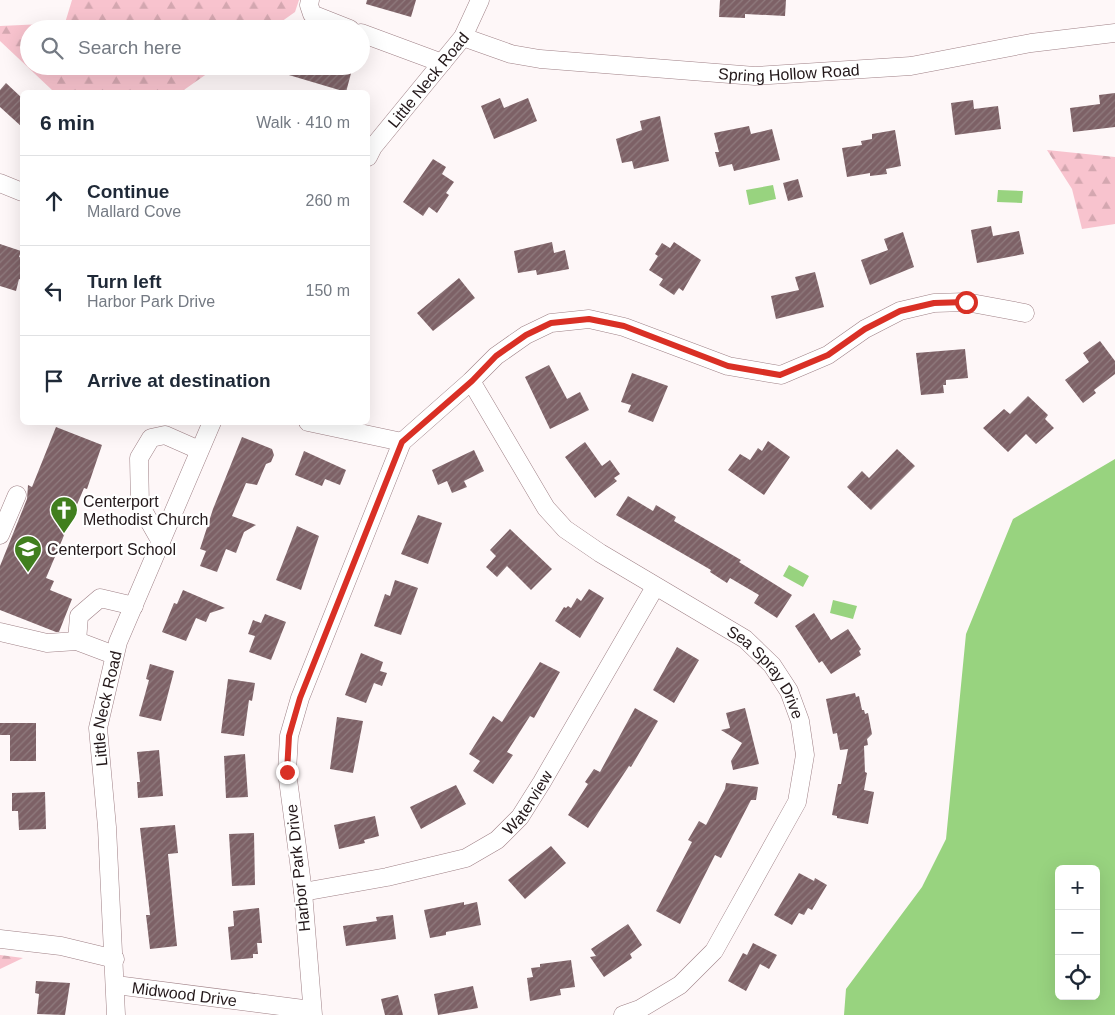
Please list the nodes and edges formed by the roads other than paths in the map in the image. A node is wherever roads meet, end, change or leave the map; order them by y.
1 (310, 0) edge
2 (480, 0) edge
3 (327, 20) edge
4 (1115, 33) edge
5 (370, 36) edge
6 (463, 37) junction
7 (442, 63) junction
8 (370, 152) edge
9 (0, 183) edge
10 (20, 191) edge
11 (1024, 313) dead end
12 (472, 381) junction
13 (211, 425) edge
14 (322, 425) edge
15 (402, 442) junction
16 (199, 450) junction
17 (17, 494) dead end
18 (0, 535) edge
19 (161, 542) junction
20 (655, 587) junction
21 (134, 606) junction
22 (0, 632) edge
23 (76, 642) junction
24 (114, 655) junction
25 (303, 892) junction
26 (0, 939) edge
27 (115, 958) junction
28 (116, 985) junction
29 (312, 1012) edge
30 (116, 1015) edge
31 (623, 1015) edge

1 - 3 street
2 - 6 street, Little Neck Road
4 - 6 street, Spring Hollow Road
5 - 7 street
6 - 7 street, Little Neck Road
7 - 8 street, Little Neck Road
9 - 10 street
11 - 12 street
12 - 15 street
12 - 20 street, Sea Spray Drive
13 - 16 street, Little Neck Road
14 - 15 street
15 - 25 street, Harbor Park Drive
16 - 19 street, Little Neck Road
16 - 19 street
17 - 18 street
19 - 21 street, Little Neck Road
20 - 25 street, Waterview
20 - 31 street, Sea Spray Drive
21 - 23 street
21 - 24 street, Little Neck Road
22 - 23 street
23 - 24 street
24 - 27 street, Little Neck Road
25 - 29 street, Harbor Park Drive
26 - 27 street
27 - 28 street, Little Neck Road
28 - 29 street, Midwood Drive
28 - 30 street, Little Neck Road

